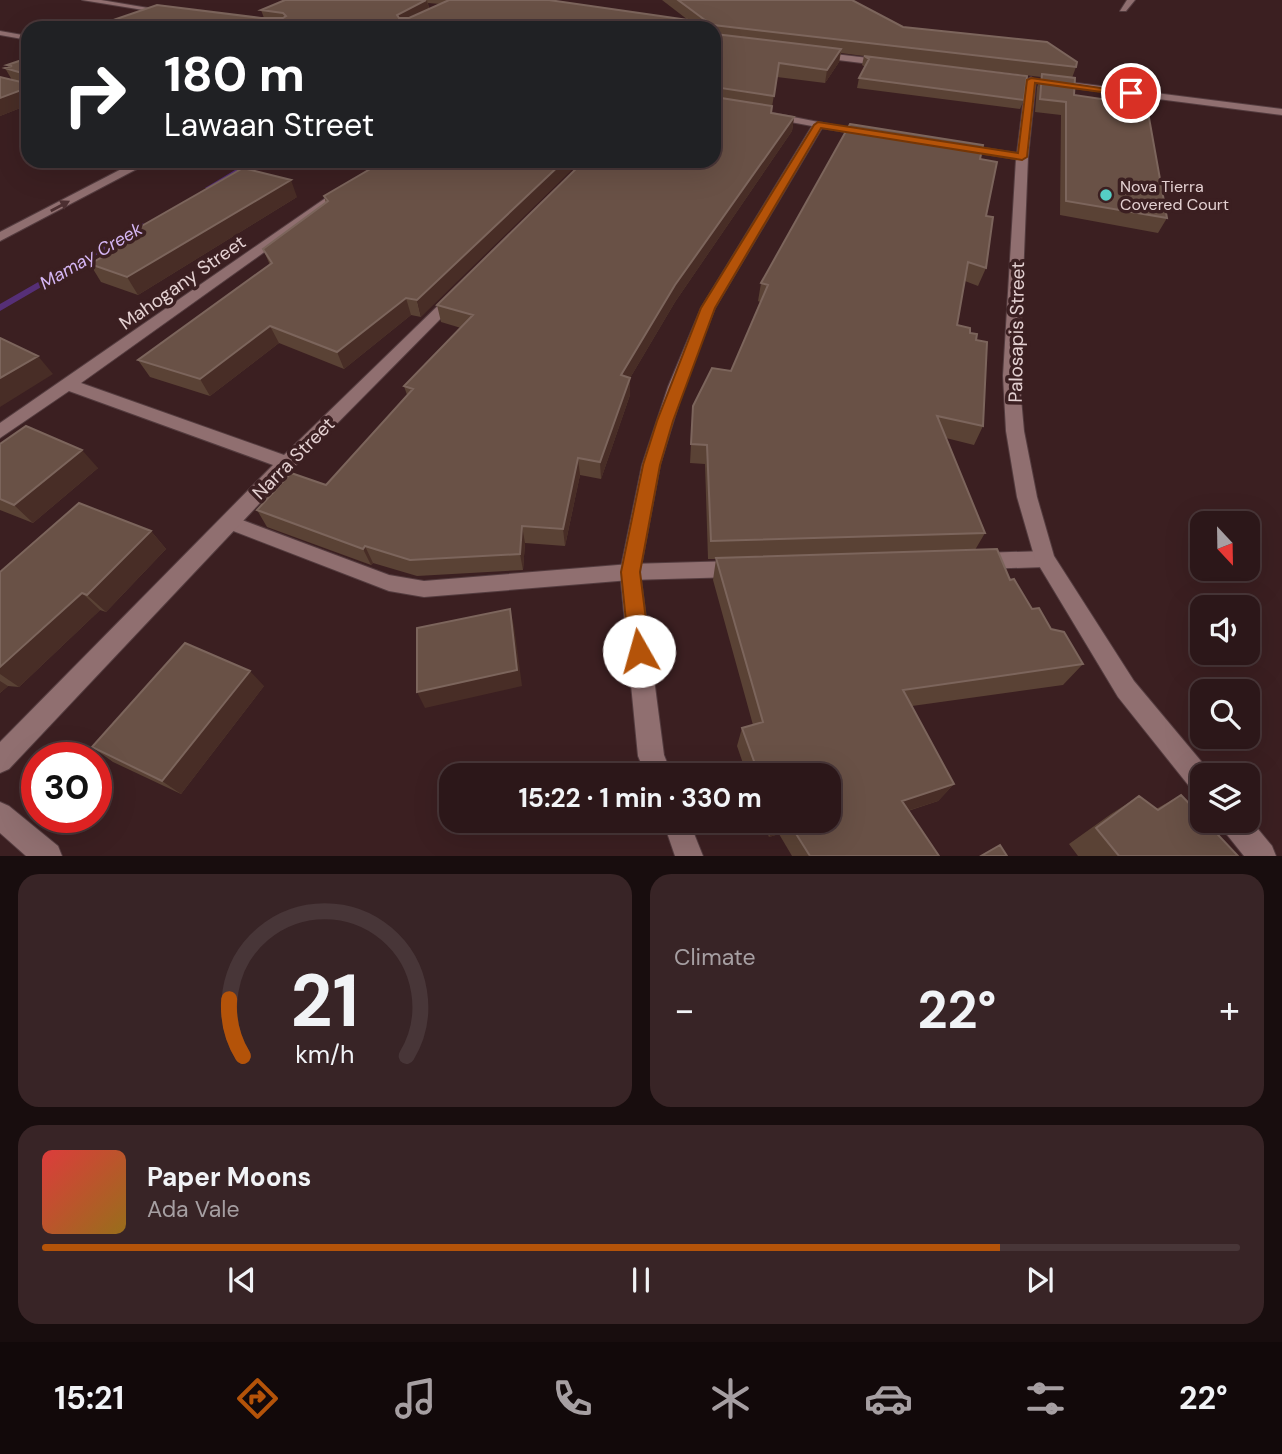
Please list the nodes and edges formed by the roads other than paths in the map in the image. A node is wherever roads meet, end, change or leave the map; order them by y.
1 (86, 0) edge
2 (1131, 0) edge
3 (1123, 9) dead end
4 (177, 13) edge
5 (0, 33) edge
6 (21, 36) edge
7 (810, 54) edge
8 (893, 64) edge
9 (1282, 112) edge
10 (766, 115) edge
11 (818, 125) junction
12 (886, 135) edge
13 (941, 144) edge
14 (1022, 157) junction
15 (133, 168) edge
16 (351, 185) edge
17 (0, 223) edge
18 (20, 227) junction
19 (0, 237) edge
20 (464, 288) edge
21 (69, 386) junction
22 (0, 432) edge
23 (287, 463) junction
24 (229, 522) junction
25 (1045, 559) junction
26 (962, 562) edge
27 (755, 568) edge
28 (630, 572) junction
29 (0, 760) edge
30 (654, 763) edge
31 (1190, 767) edge
32 (0, 815) edge
33 (680, 833) edge
34 (1244, 833) edge
35 (48, 856) edge
36 (689, 856) edge
37 (1262, 856) edge

1 - 4 street
2 - 3 street
5 - 6 street
7 - 8 street
9 - 14 street, Palosapis Street
10 - 11 street
11 - 12 street
11 - 28 street
13 - 14 street
14 - 25 street, Palosapis Street
18 -> 15 street
16 - 21 street, Mahogany Street
17 - 18 street
18 - 19 street
20 - 23 street, Narra Street
21 - 22 street, Mahogany Street
21 - 23 street
23 - 24 street, Narra Street
24 - 28 lane
24 - 29 street, Narra Street
25 - 26 lane
25 - 31 street, Palosapis Street
27 - 28 lane
28 - 30 street
32 - 35 street
33 - 36 street
34 - 37 street

